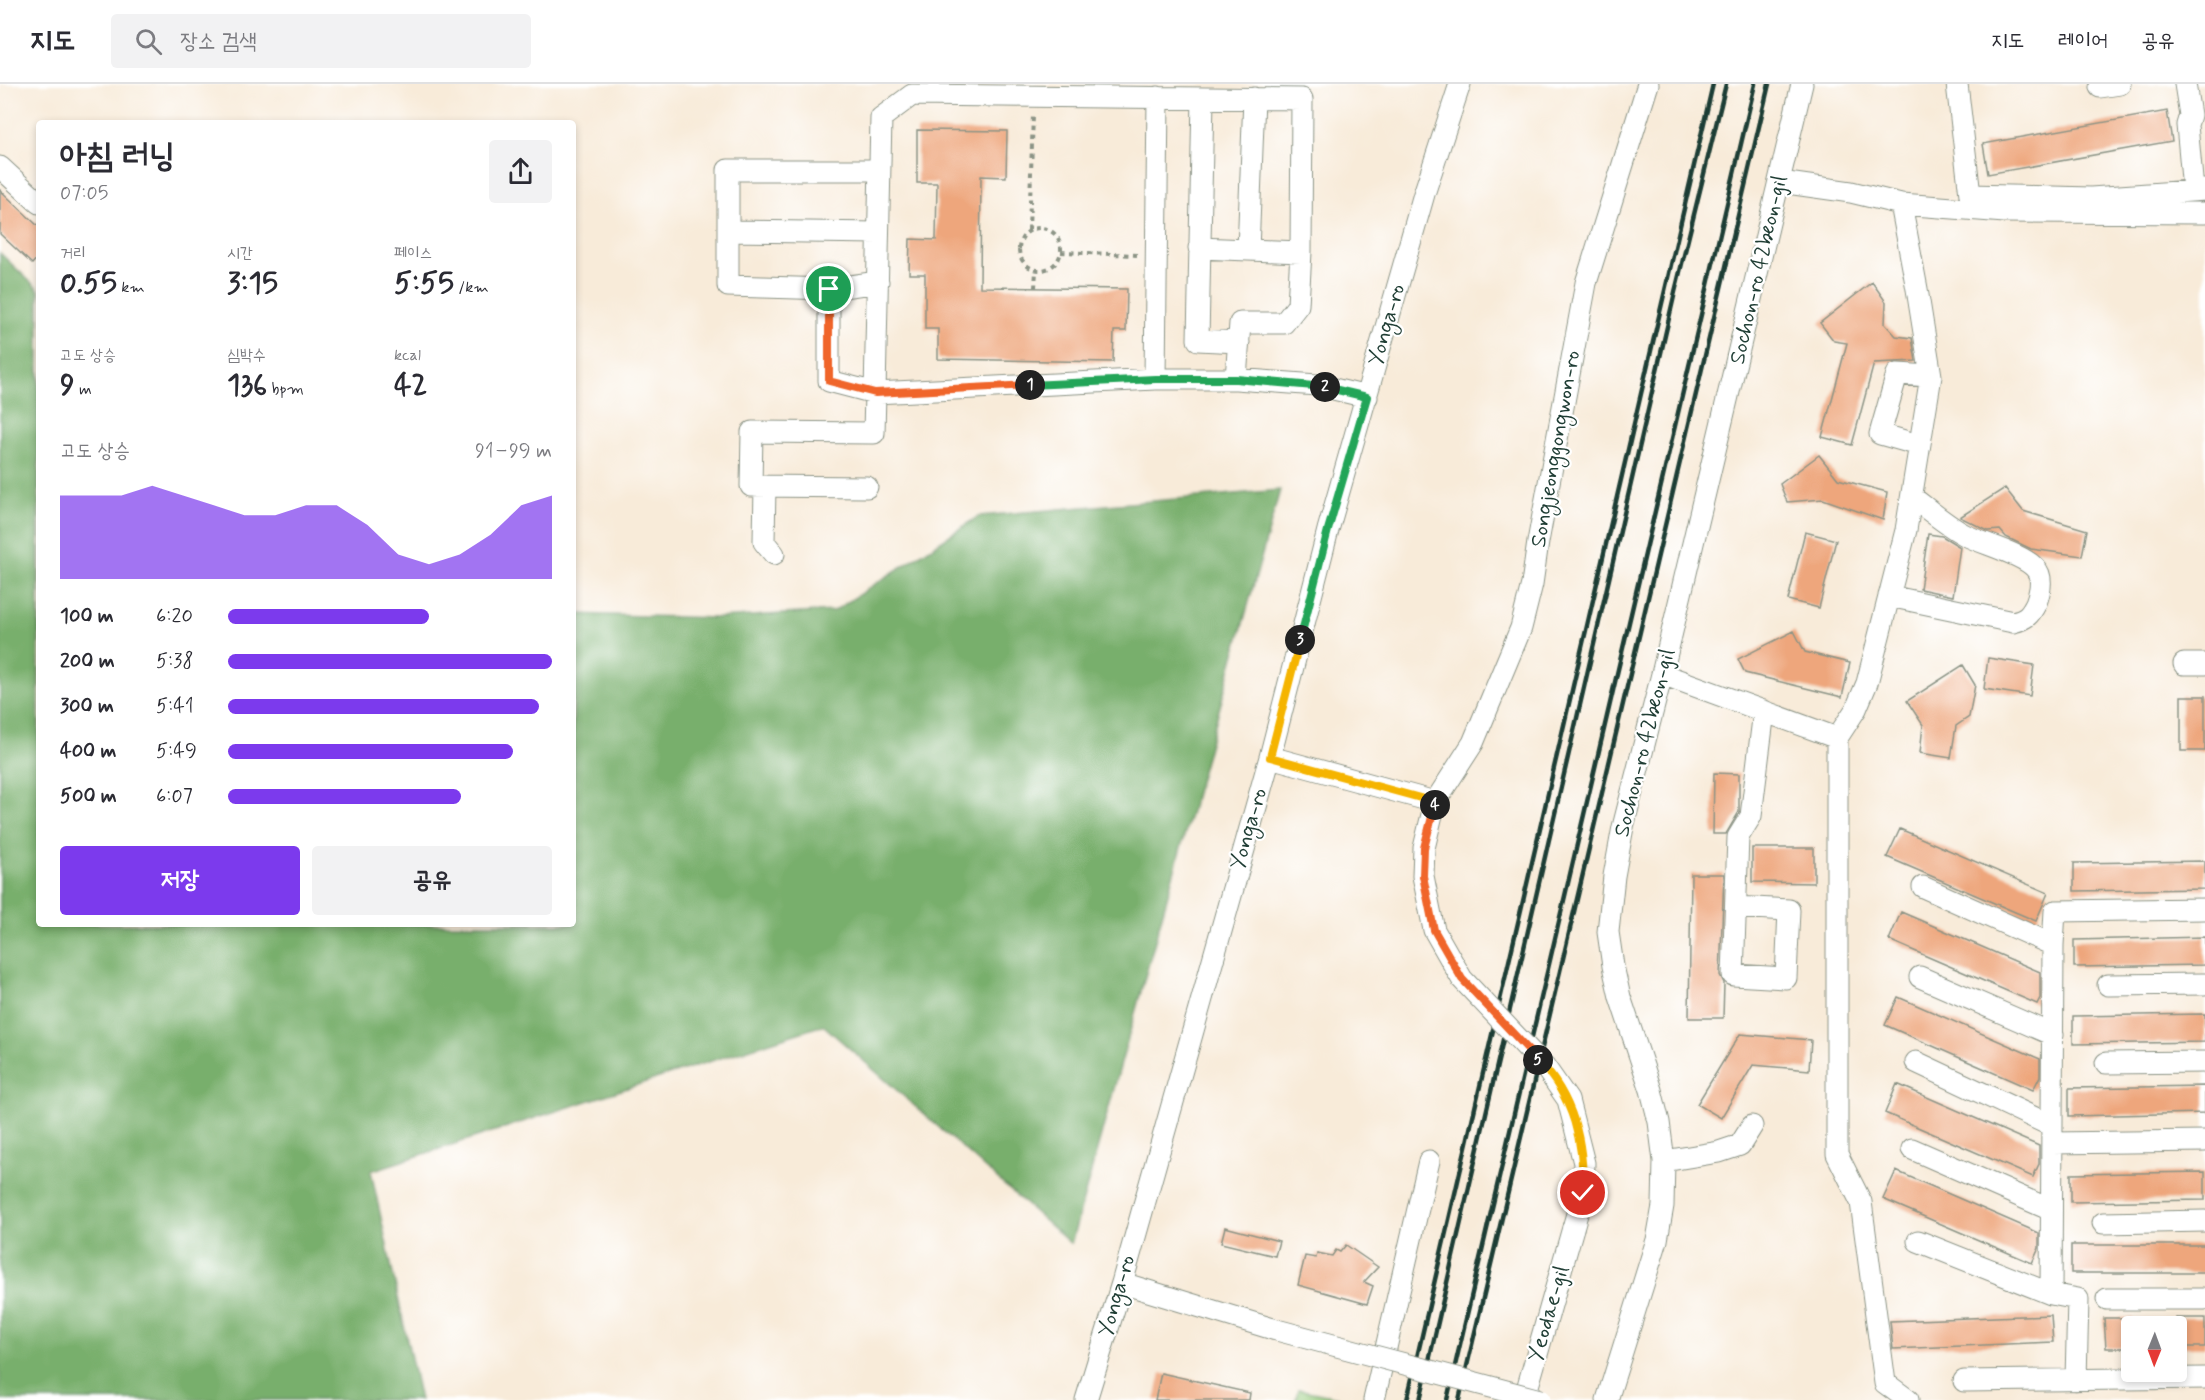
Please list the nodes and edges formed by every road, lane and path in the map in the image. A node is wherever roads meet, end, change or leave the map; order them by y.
1 (1460, 84) edge
2 (1647, 84) edge
3 (1802, 84) edge
4 (1957, 84) edge
5 (2185, 84) edge
6 (1007, 90) edge
7 (1033, 96) junction
8 (1158, 97) junction
9 (1203, 98) junction
10 (1254, 98) junction
11 (0, 167) edge
12 (879, 170) junction
13 (1780, 182) junction
14 (2199, 190) edge
15 (36, 200) edge
16 (1901, 204) junction
17 (2205, 213) edge
18 (1029, 230) junction
19 (728, 231) junction
20 (878, 233) junction
21 (1199, 248) junction
22 (1248, 250) junction
23 (1061, 252) junction
24 (1301, 252) junction
25 (1156, 256) junction
26 (1036, 270) junction
27 (878, 282) junction
28 (1035, 288) dead end
29 (829, 289) junction
30 (1239, 342) junction
31 (1931, 376) junction
32 (1155, 379) junction
33 (1236, 379) junction
34 (875, 393) junction
35 (1367, 397) junction
36 (1919, 445) junction
37 (765, 486) junction
38 (867, 487) dead end
39 (1912, 497) junction
40 (774, 554) dead end
41 (1889, 596) junction
42 (1662, 674) junction
43 (1764, 711) junction
44 (1837, 738) junction
45 (1270, 757) junction
46 (1435, 802) junction
47 (1923, 887) dead end
48 (1736, 907) dead end
49 (2205, 909) edge
50 (2053, 945) junction
51 (1920, 977) dead end
52 (2205, 984) edge
53 (2108, 985) dead end
54 (2053, 1035) junction
55 (1916, 1062) dead end
56 (2205, 1062) edge
57 (2106, 1063) dead end
58 (1752, 1126) dead end
59 (2052, 1134) junction
60 (2205, 1141) edge
61 (1912, 1149) dead end
62 (1429, 1161) dead end
63 (1664, 1161) junction
64 (2051, 1210) junction
65 (2205, 1221) edge
66 (2103, 1223) dead end
67 (1573, 1228) joint
68 (1918, 1241) dead end
69 (1122, 1283) junction
70 (2051, 1294) junction
71 (2107, 1299) dead end
72 (2205, 1299) edge
73 (2205, 1378) edge
74 (2076, 1380) junction
75 (1964, 1381) dead end
76 (1086, 1400) edge
77 (1374, 1400) edge
78 (1524, 1400) edge
79 (1540, 1400) edge
80 (1606, 1400) edge
81 (1908, 1400) edge

1 - 35 street, Yonga-ro
2 - 46 street, Songjeonggongwon-ro
3 - 13 street, Sochon-ro 42beon-gil
4 - 14 street
5 - 14 street
6 - 7 street
6 - 12 street
7 - 8 street
7 - 18 path
8 - 9 street
8 - 25 street
9 - 10 street
9 - 21 street
10 - 22 street
10 - 24 street
11 - 15 street
12 - 19 street
12 - 20 street
13 - 16 street
13 - 42 street, Sochon-ro 42beon-gil
16 - 17 street
16 - 31 street
18 - 23 path
18 - 26 path
19 - 20 street
19 - 29 street
20 - 27 street
21 - 22 street
21 - 30 street
22 - 24 street
23 - 25 path
23 - 26 path
24 - 30 street
25 - 32 street
26 - 28 path
27 - 29 street
27 - 34 street
29 - 34 street
30 - 33 street
31 - 36 street
31 - 36 street
32 - 33 street
32 - 34 street
33 - 35 street
34 - 37 street
35 - 45 street, Yonga-ro
36 - 39 street
37 - 38 street
37 - 40 street
39 - 41 street
39 - 41 street
41 - 44 street
42 - 43 street
42 - 63 street, Sochon-ro 42beon-gil
43 - 44 street
43 - 48 street
44 - 81 street
45 - 46 street
45 - 69 street, Yonga-ro
46 - 67 street, Songjeonggongwon-ro, bridge
47 - 50 street
49 - 50 street
50 - 54 street
51 - 54 street
52 - 53 street
54 - 59 street
55 - 59 street
56 - 57 street
58 - 63 street
59 - 60 street
59 - 64 street
61 - 64 street
62 - 77 street
63 - 80 street, Sochon-ro 42beon-gil
64 - 70 street
65 - 66 street
67 - 78 street, Yeodae-gil
68 - 70 street
69 - 76 street, Yonga-ro
69 - 79 street, bridge
70 - 74 street
71 - 72 street
73 - 74 street
74 - 75 street

